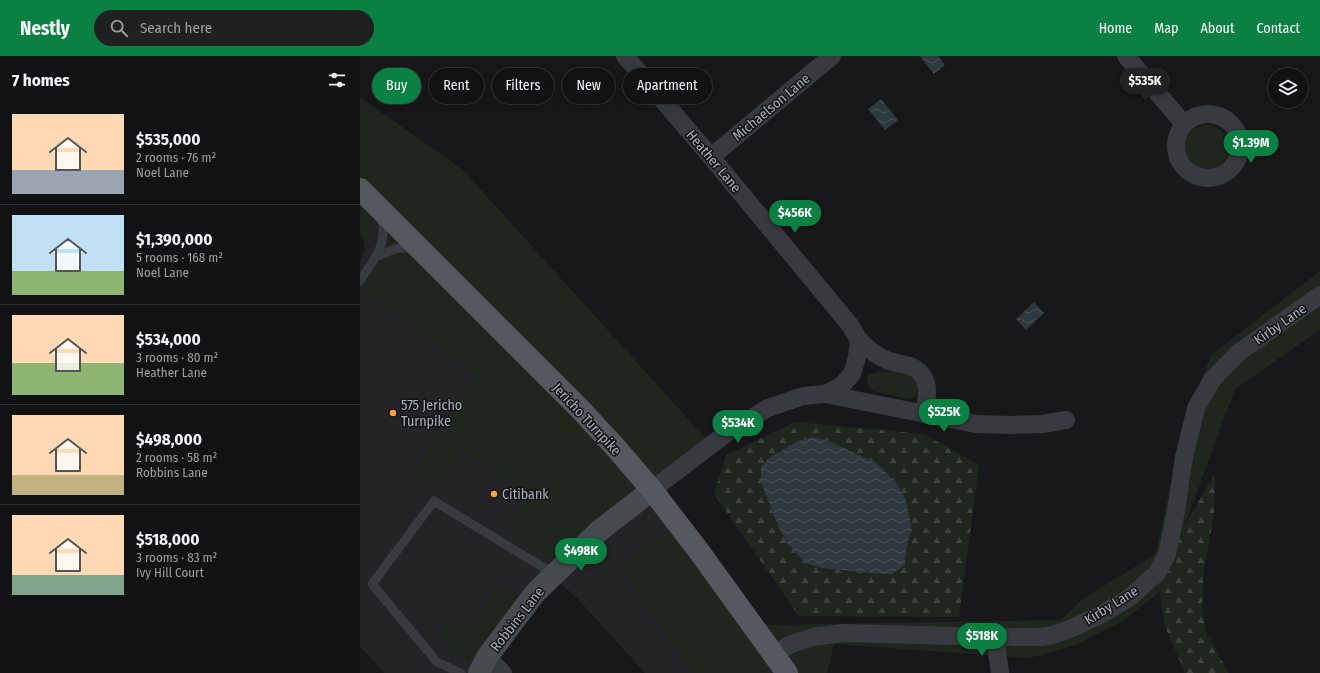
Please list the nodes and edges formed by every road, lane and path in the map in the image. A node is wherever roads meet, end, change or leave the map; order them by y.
1 (625, 56) edge
2 (832, 56) edge
3 (1126, 56) edge
4 (1184, 124) dead end
5 (711, 157) junction
6 (360, 189) edge
7 (378, 207) junction
8 (422, 251) junction
9 (376, 257) junction
10 (360, 282) edge
11 (1320, 295) edge
12 (858, 340) junction
13 (825, 394) junction
14 (924, 414) junction
15 (1066, 420) dead end
16 (652, 490) junction
17 (554, 574) junction
18 (995, 637) junction
19 (774, 654) junction
20 (483, 665) edge
21 (461, 673) edge
22 (503, 673) edge
23 (786, 673) edge
24 (1000, 673) edge

1 - 5 street, Heather Lane
2 - 5 street, Michaelson Lane
3 - 4 street
5 - 12 street, Heather Lane
6 - 7 main road, Jericho Turnpike
7 - 8 main road, Jericho Turnpike
7 - 9 lane
8 - 9 lane
8 - 16 main road, Jericho Turnpike
9 - 10 lane
11 - 18 street, Kirby Lane
12 - 13 street
12 - 14 street, Heather Lane
13 - 14 street
13 - 16 street
14 - 15 street
16 - 17 street, Robbins Lane
16 - 19 main road, Jericho Turnpike
17 - 20 street, Robbins Lane
17 - 21 lane
18 - 19 street, Kirby Lane
18 - 24 street
19 - 23 main road, Jericho Turnpike
20 - 22 street

